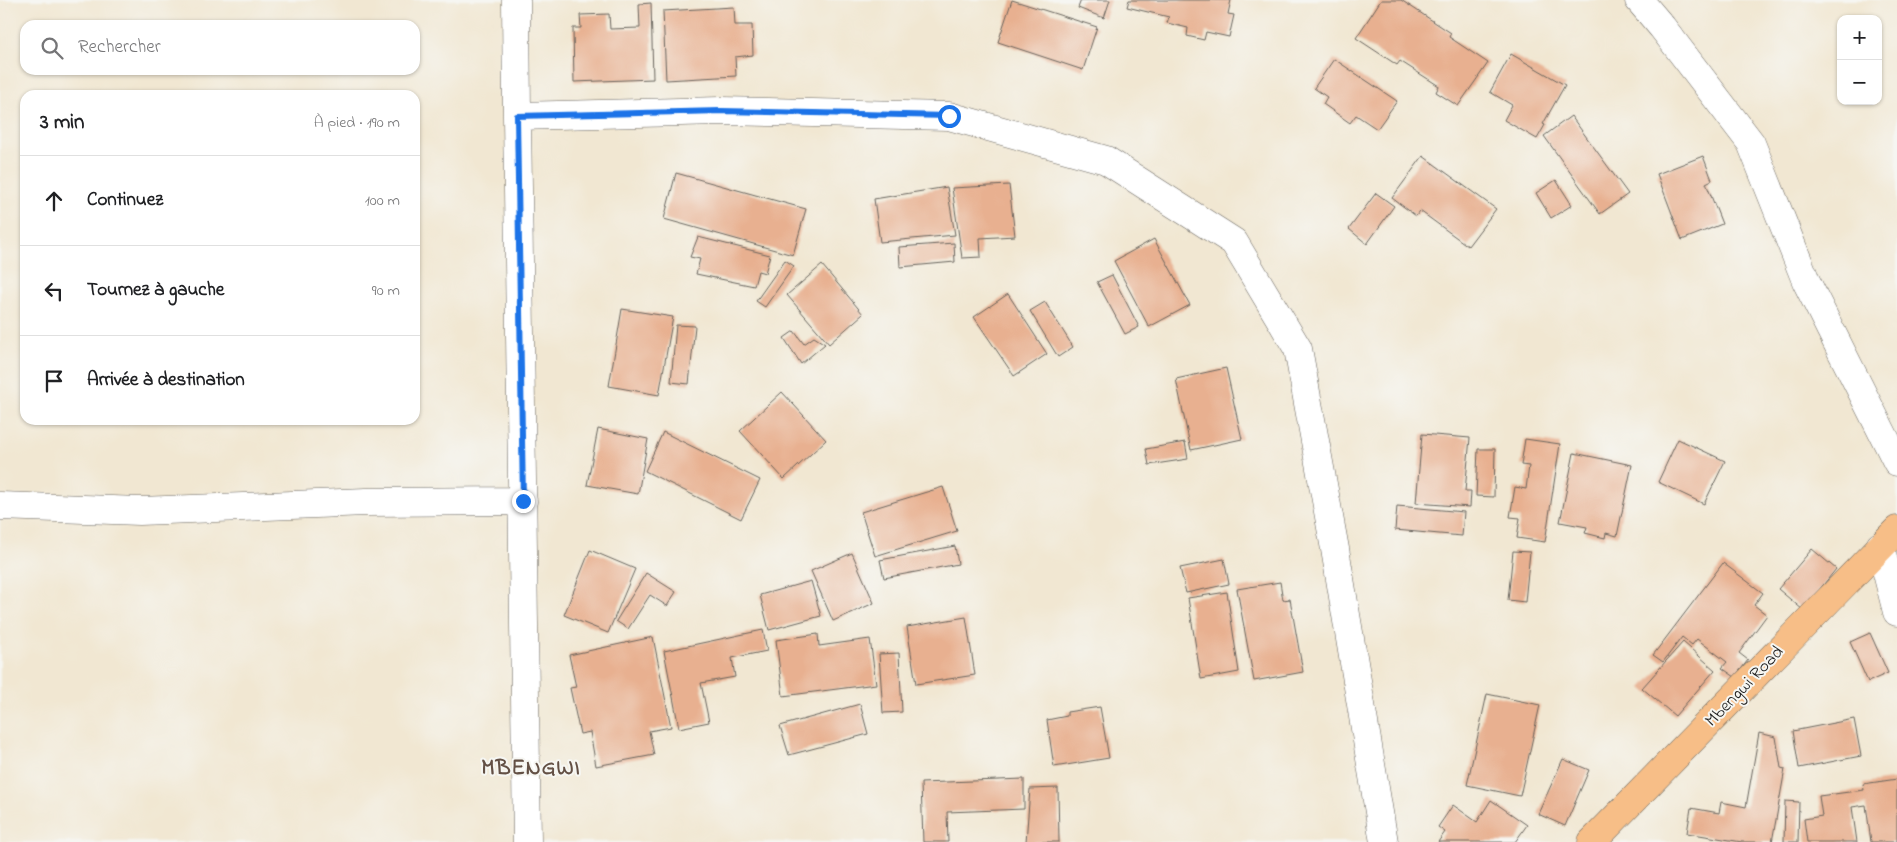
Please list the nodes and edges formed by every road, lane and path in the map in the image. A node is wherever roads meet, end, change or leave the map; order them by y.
1 (516, 0) edge
2 (1638, 0) edge
3 (517, 116) junction
4 (1897, 462) edge
5 (523, 501) junction
6 (0, 506) edge
7 (1889, 538) edge
8 (1897, 612) edge
9 (527, 842) edge
10 (1384, 842) edge
11 (1592, 842) edge

1 - 3 street
2 - 4 street
3 - 5 street
3 - 10 street
5 - 6 street
5 - 9 street
7 - 8 street
7 - 11 main road, Mbengwi Road

